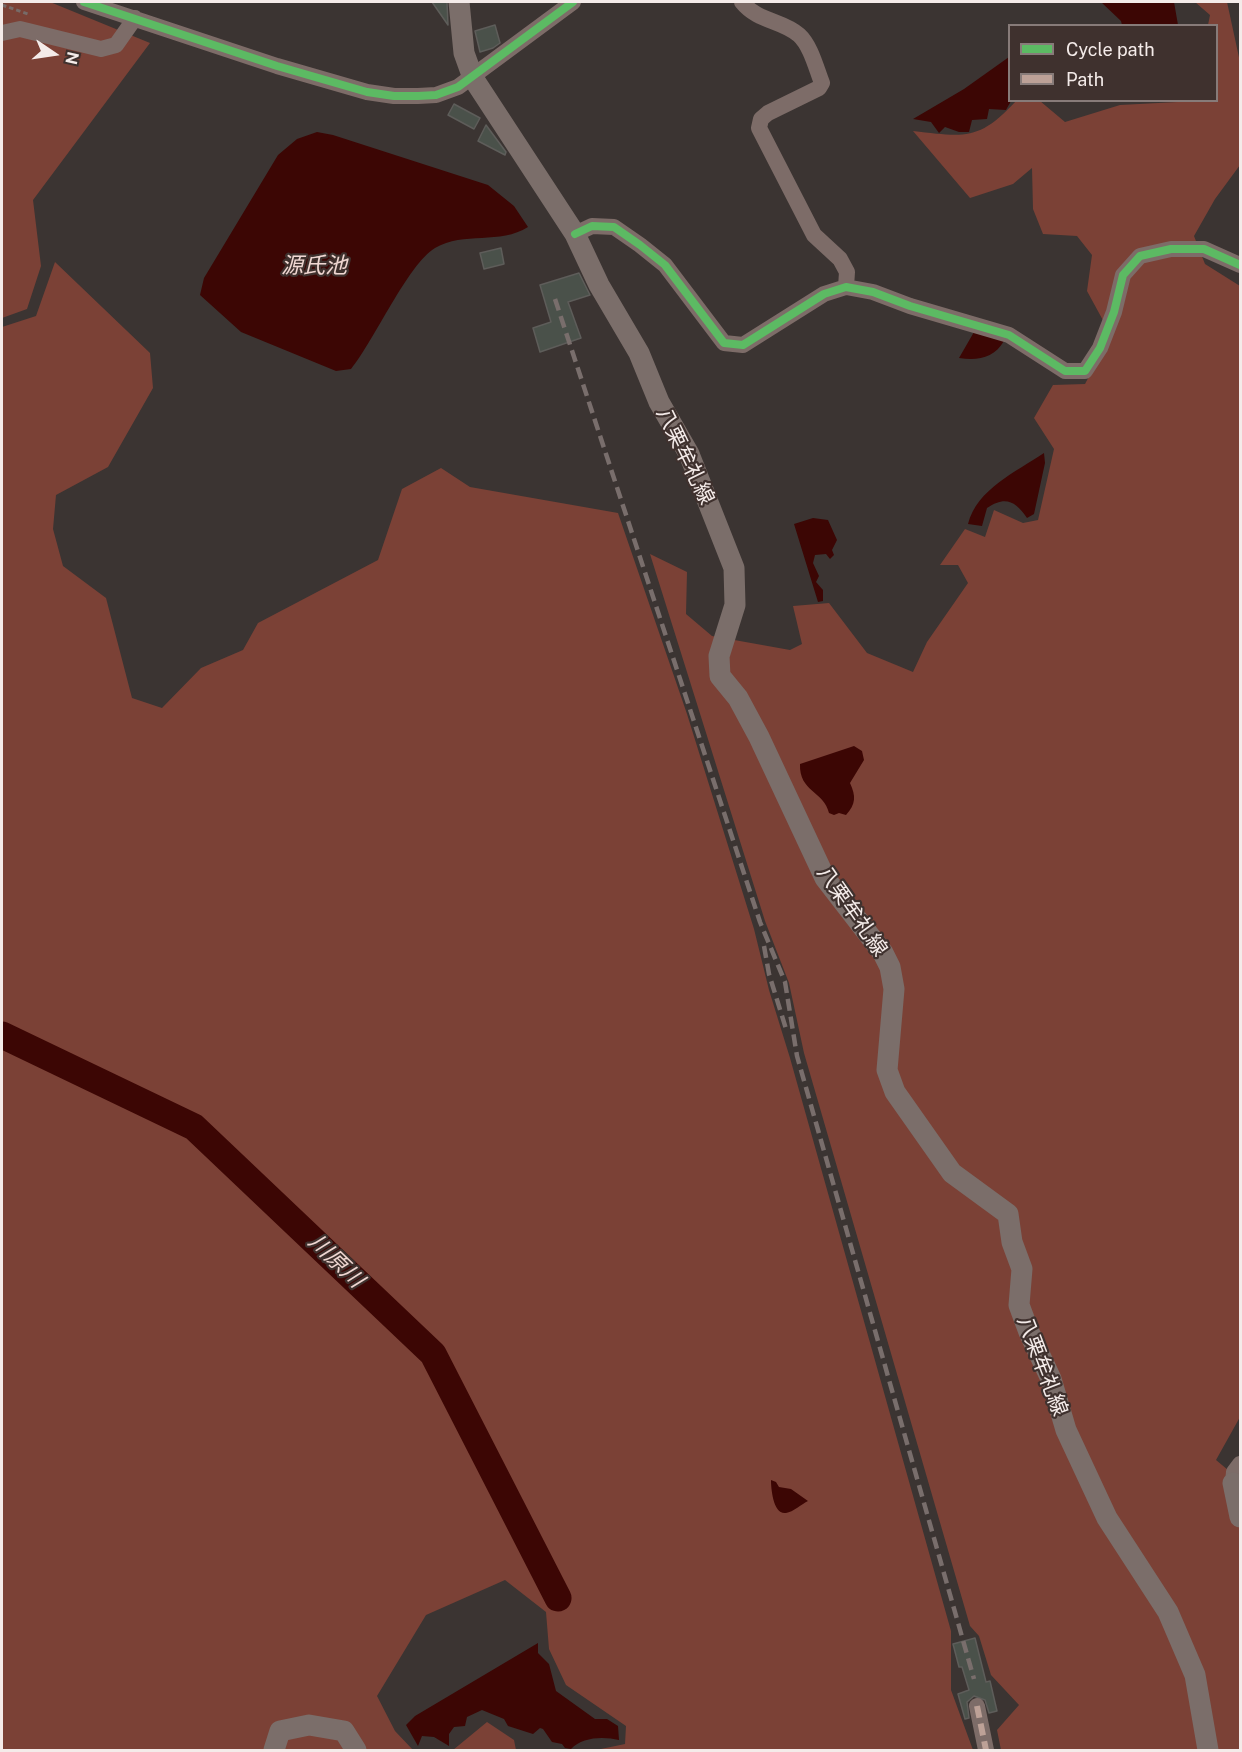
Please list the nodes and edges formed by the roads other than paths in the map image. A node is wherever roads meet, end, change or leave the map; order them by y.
1 (84, 2) edge
2 (459, 2) edge
3 (573, 2) edge
4 (742, 2) edge
5 (135, 18) junction
6 (2, 33) edge
7 (473, 78) junction
8 (575, 234) junction
9 (1240, 265) edge
10 (846, 287) junction
11 (1237, 1474) edge
12 (1240, 1517) edge
13 (977, 1706) dead end
14 (274, 1750) edge
15 (356, 1750) edge
16 (986, 1750) edge
17 (1208, 1750) edge

1 - 5 street
2 - 7 main road, 八栗牟礼線
3 - 7 street
4 - 10 street
5 - 6 street
5 - 7 street
7 - 8 main road, 八栗牟礼線
8 - 10 street
8 - 17 main road, 八栗牟礼線
9 - 10 street
11 - 12 main road
13 - 16 street
14 - 15 main road

